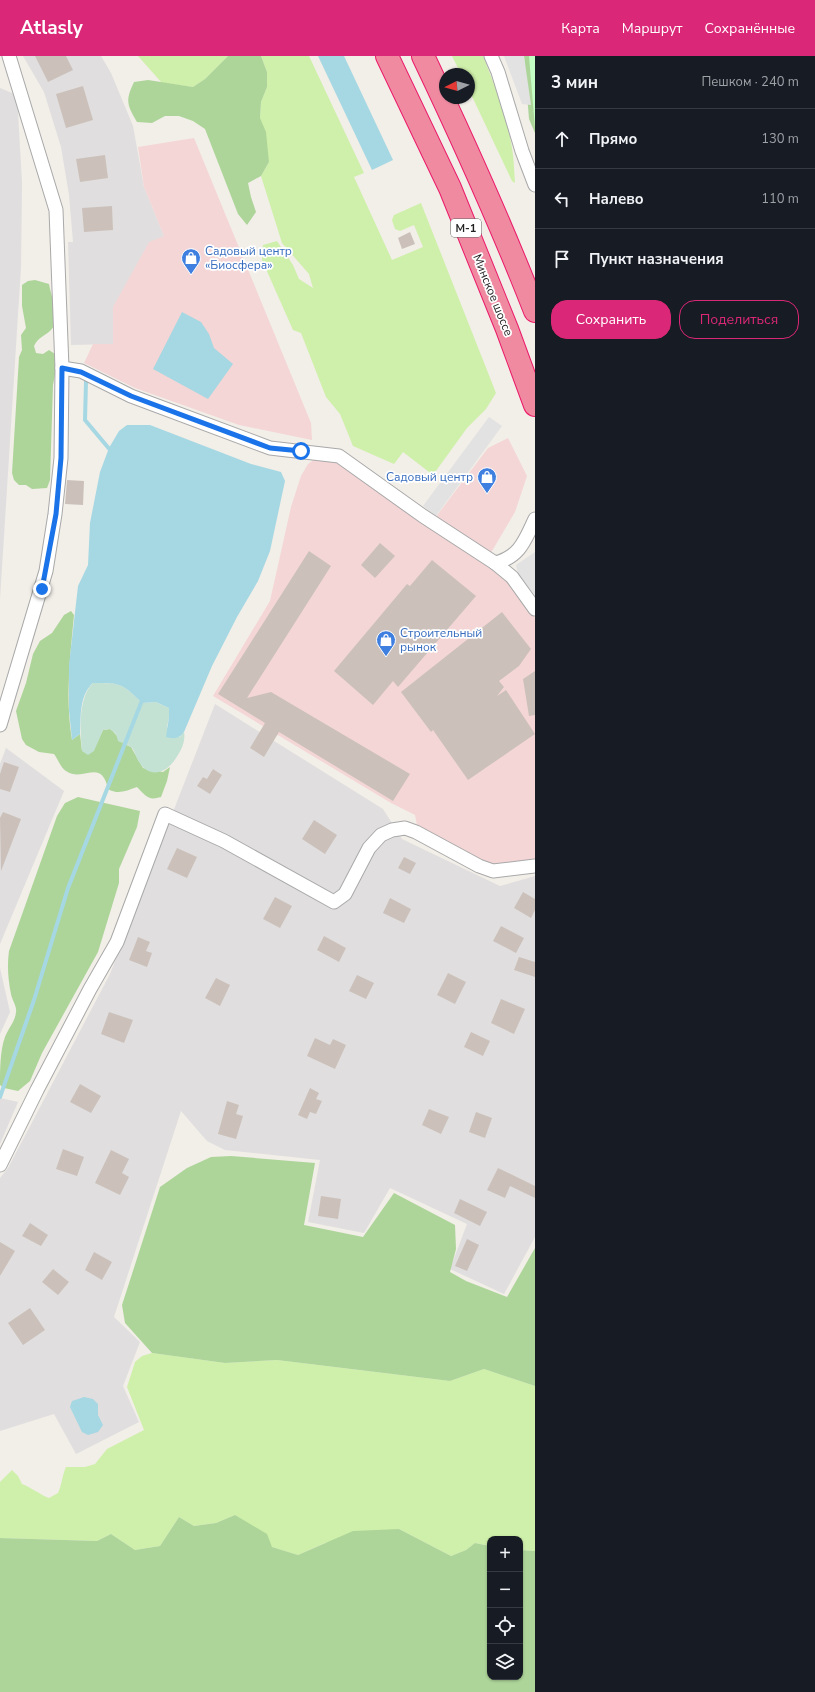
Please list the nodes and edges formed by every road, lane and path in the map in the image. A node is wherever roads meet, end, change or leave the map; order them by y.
1 (9, 56) edge
2 (387, 56) edge
3 (423, 56) edge
4 (491, 56) edge
5 (535, 185) edge
6 (535, 311) edge
7 (62, 368) junction
8 (535, 405) edge
9 (535, 519) edge
10 (514, 555) junction
11 (495, 563) junction
12 (512, 577) junction
13 (535, 609) edge
14 (0, 725) edge
15 (535, 866) edge
16 (0, 1165) edge

1 - 7 street
2 - 8 highway, Минское шоссе / М-1
3 - 6 highway, М-1
4 - 5 street
7 - 11 street
7 - 14 street
9 - 10 street
10 - 11 street
10 - 12 street
11 - 12 street
12 - 13 street
15 - 16 street

